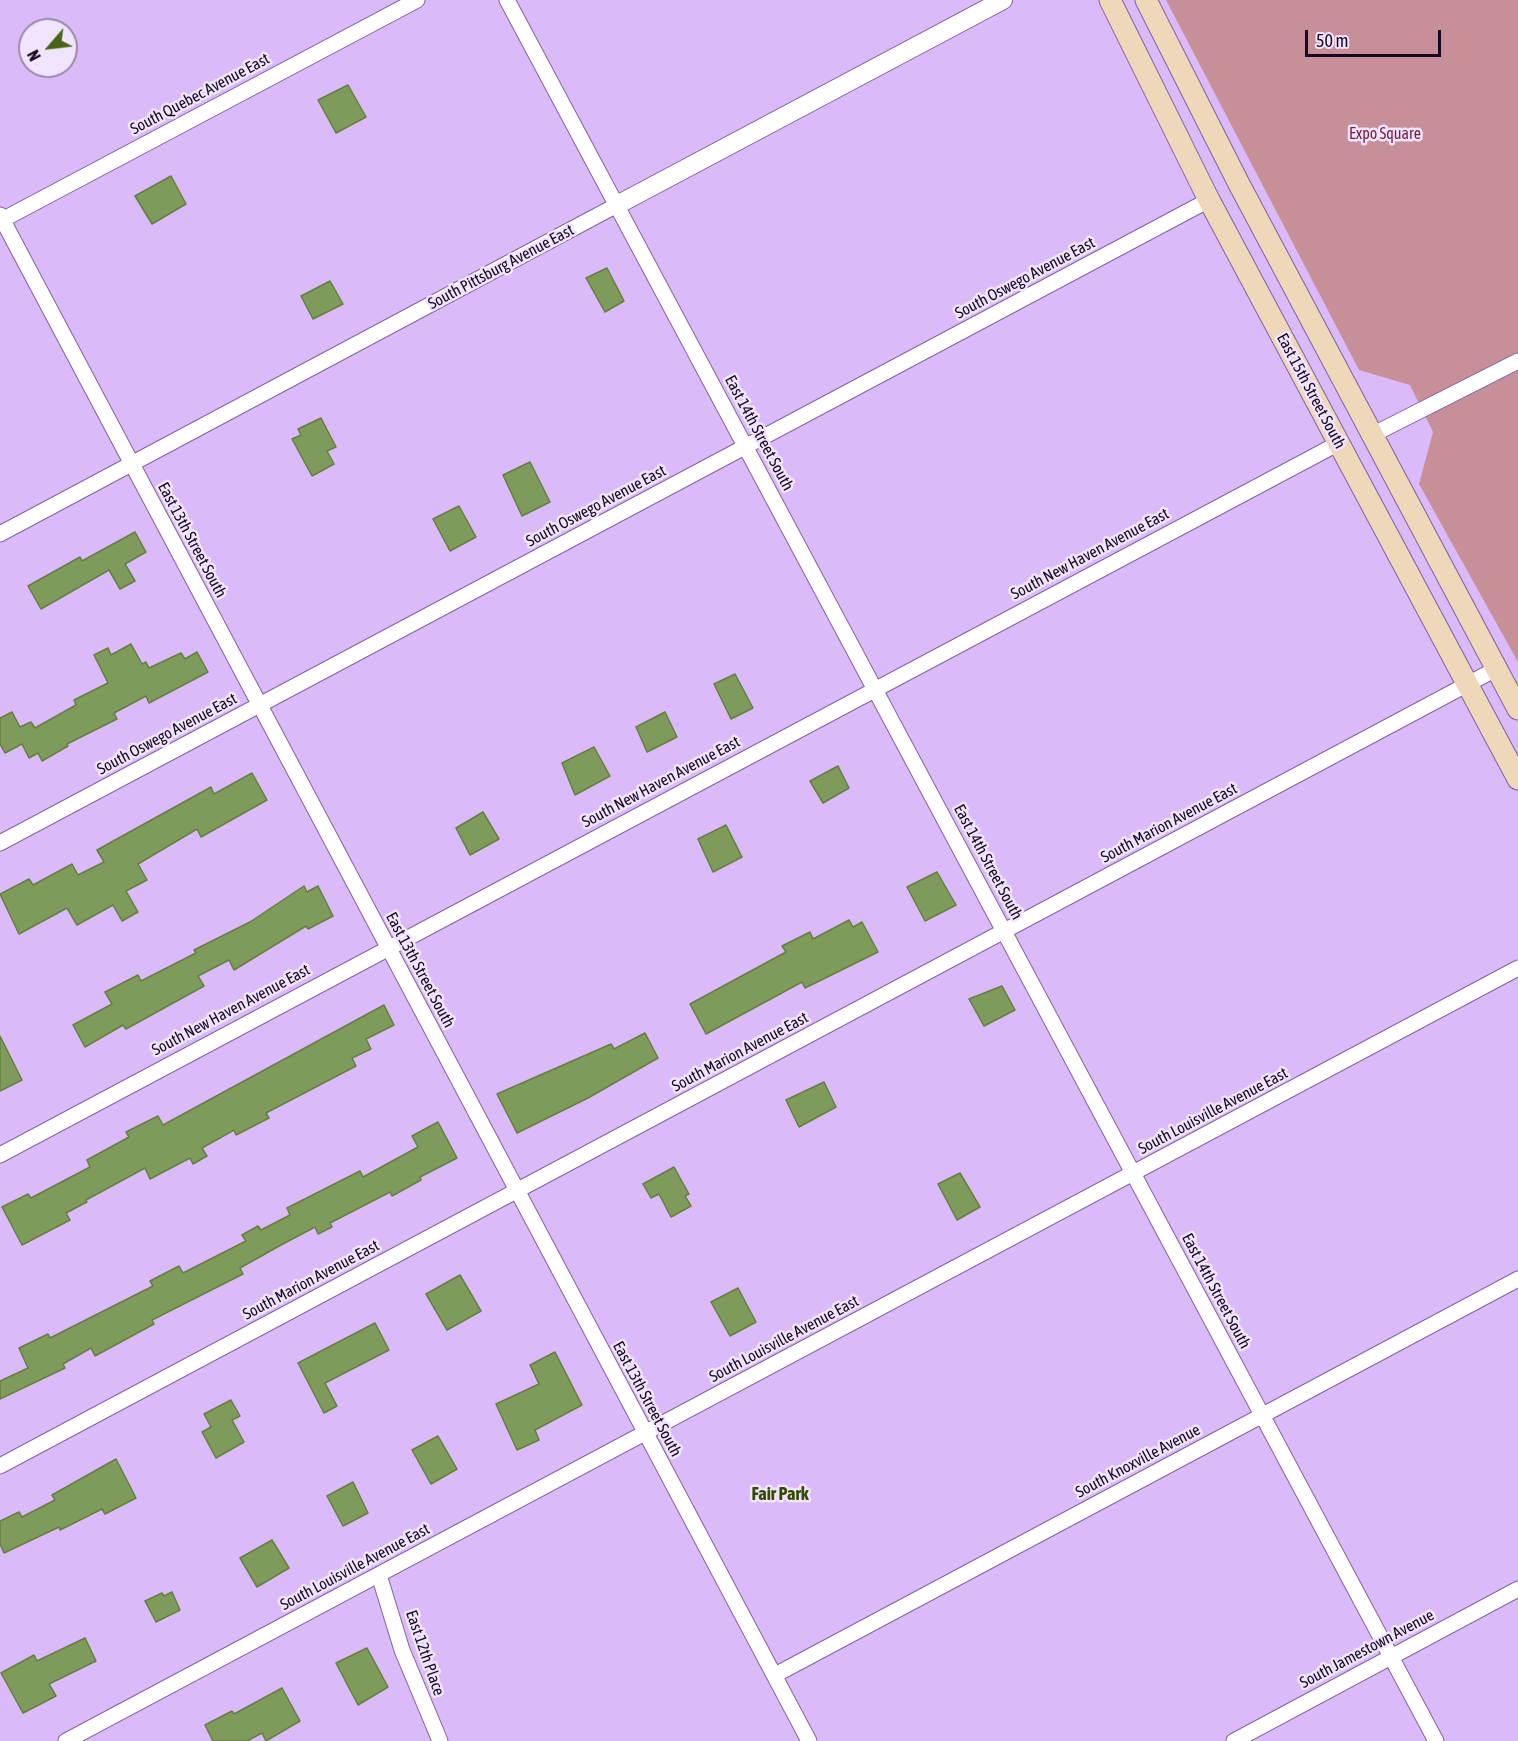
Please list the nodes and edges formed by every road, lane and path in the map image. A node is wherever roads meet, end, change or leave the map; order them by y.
1 (417, 0) edge
2 (507, 0) edge
3 (1003, 0) edge
4 (1110, 0) edge
5 (1146, 0) edge
6 (1239, 184) junction
7 (1209, 200) junction
8 (617, 205) junction
9 (1, 218) edge
10 (1518, 361) edge
11 (1372, 435) junction
12 (1339, 442) junction
13 (746, 447) junction
14 (132, 464) junction
15 (0, 534) edge
16 (1497, 669) junction
17 (1468, 684) junction
18 (875, 689) junction
19 (259, 705) junction
20 (1518, 710) edge
21 (1518, 779) edge
22 (0, 843) edge
23 (1005, 931) junction
24 (387, 947) junction
25 (1518, 968) edge
26 (0, 1155) edge
27 (1133, 1173) junction
28 (516, 1191) junction
29 (1518, 1279) edge
30 (1261, 1415) junction
31 (645, 1433) junction
32 (0, 1466) edge
33 (379, 1575) junction
34 (1518, 1589) edge
35 (1391, 1657) junction
36 (775, 1675) junction
37 (66, 1741) edge
38 (440, 1741) edge
39 (809, 1741) edge
40 (1234, 1741) edge
41 (1436, 1741) edge

1 - 9 street, South Quebec Avenue East
2 - 8 street, East 14th Street South
3 - 8 street, South Pittsburg Avenue East
4 - 7 main road, East 15th Street South
5 - 6 main road, East 15th Street South
6 - 7 main road
6 - 11 main road, East 15th Street South
7 - 12 main road, East 15th Street South
7 - 13 street, South Oswego Avenue East
8 - 13 street, East 14th Street South
8 - 14 street, South Pittsburg Avenue East
9 - 14 street, East 13th Street South
10 - 11 street
11 - 12 main road
11 - 16 main road, East 15th Street South
12 - 17 main road, East 15th Street South
12 - 18 street, South New Haven Avenue East
13 - 18 street, East 14th Street South
13 - 19 street, South Oswego Avenue East
14 - 15 street, South Pittsburg Avenue East
14 - 19 street, East 13th Street South
16 - 17 street, South Marion Avenue East
16 - 20 main road, East 15th Street South
17 - 21 main road, East 15th Street South
17 - 23 street, South Marion Avenue East
18 - 23 street, East 14th Street South
18 - 24 street, South New Haven Avenue East
19 - 22 street, South Oswego Avenue East
19 - 24 street, East 13th Street South
23 - 27 street, East 14th Street South
23 - 28 street, South Marion Avenue East
24 - 26 street, South New Haven Avenue East
24 - 28 street, East 13th Street South
25 - 27 street, South Louisville Avenue East
27 - 30 street, East 14th Street South
27 - 31 street, South Louisville Avenue East
28 - 31 street, East 13th Street South
28 - 32 street, South Marion Avenue East
29 - 30 street, South Knoxville Avenue
30 - 35 street, East 14th Street South
30 - 36 street, South Knoxville Avenue
31 - 33 street, South Louisville Avenue East
31 - 36 street, East 13th Street South
33 - 37 street, South Louisville Avenue East
33 - 38 street, East 12th Place
34 - 35 street, South Jamestown Avenue
35 - 40 street, South Jamestown Avenue
35 - 41 street, East 14th Street South
36 - 39 street, East 13th Street South

